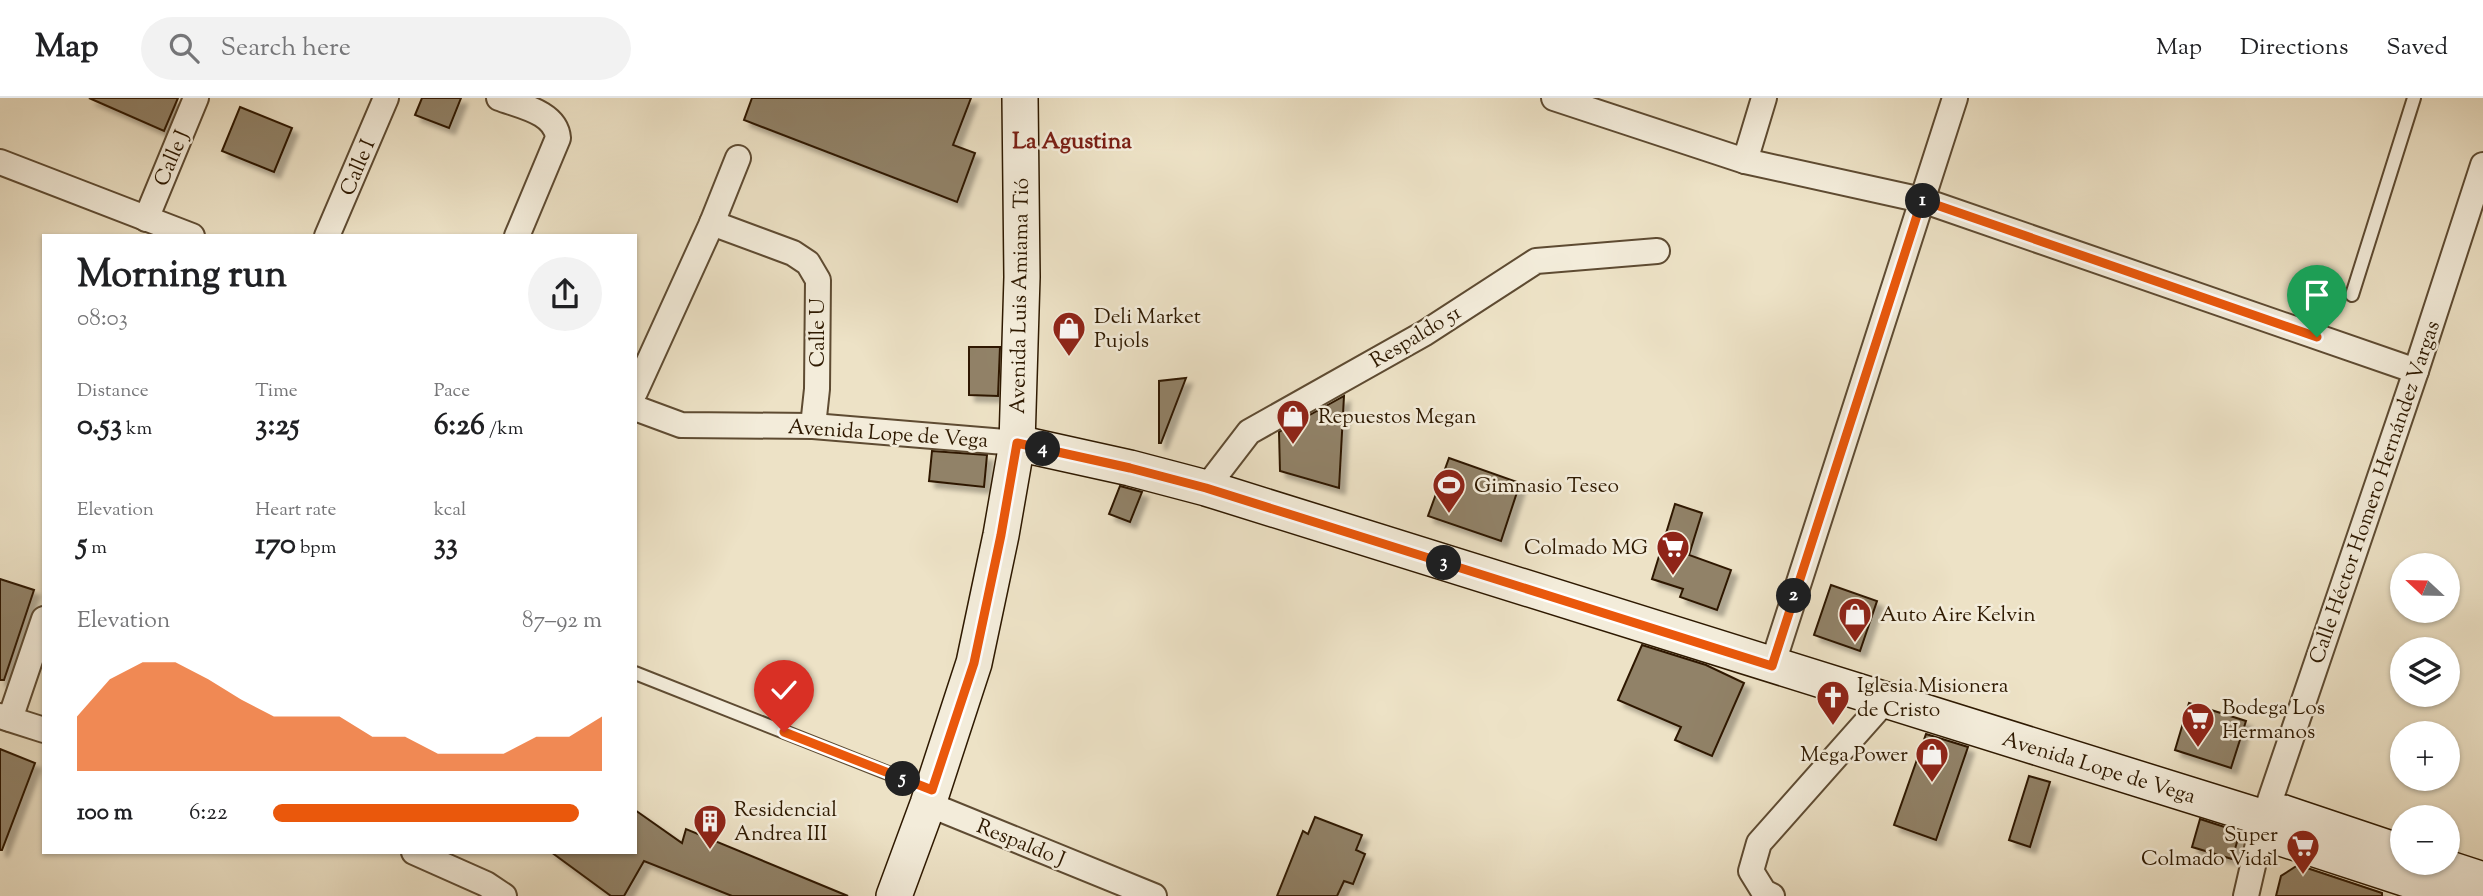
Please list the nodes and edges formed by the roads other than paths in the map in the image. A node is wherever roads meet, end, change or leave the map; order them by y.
1 (196, 98) edge
2 (386, 98) edge
3 (499, 98) edge
4 (1020, 98) edge
5 (1554, 98) edge
6 (1764, 98) edge
7 (1955, 98) edge
8 (2414, 98) edge
9 (1593, 104) edge
10 (738, 158) dead end
11 (1745, 161) junction
12 (0, 162) edge
13 (2483, 165) edge
14 (1922, 200) junction
15 (146, 219) junction
16 (712, 223) junction
17 (187, 234) edge
18 (328, 234) edge
19 (518, 234) edge
20 (1657, 251) dead end
21 (2352, 295) dead end
22 (2416, 371) junction
23 (637, 388) edge
24 (637, 409) edge
25 (813, 426) junction
26 (1017, 443) junction
27 (1206, 488) junction
28 (42, 624) edge
29 (1772, 666) junction
30 (637, 674) edge
31 (1885, 701) junction
32 (5, 718) edge
33 (42, 729) edge
34 (930, 797) junction
35 (2264, 818) junction
36 (2390, 849) edge
37 (420, 854) edge
38 (2460, 872) edge
39 (2483, 880) edge
40 (504, 896) edge
41 (894, 896) edge
42 (1154, 896) edge
43 (1772, 896) edge
44 (2246, 896) edge
45 (2459, 896) edge

1 - 15 street, Calle J
2 - 18 street, Calle I
3 - 19 street
4 - 26 street, Avenida Luis Amiama Tió
5 - 9 street
6 - 11 street
7 - 14 street
8 - 21 lane
9 - 11 street
10 - 16 street
11 - 14 street
12 - 15 street
13 - 22 street, Calle Héctor Homero Hernández Vargas
14 - 22 street
14 - 29 street
15 - 17 street
16 - 23 street
16 - 25 street, Calle U
20 - 27 street, Respaldo 51
22 - 35 street, Calle Héctor Homero Hernández Vargas
24 - 25 street, Avenida Lope de Vega
25 - 26 street, Avenida Lope de Vega
26 - 27 street, Avenida Lope de Vega
26 - 34 street, Avenida Luis Amiama Tió
27 - 29 street, Avenida Lope de Vega
28 - 32 street
29 - 31 street, Avenida Lope de Vega
30 - 34 lane
31 - 35 street, Avenida Lope de Vega
31 - 43 street
32 - 33 street
34 - 41 street, Avenida Luis Amiama Tió
34 - 42 street, Respaldo J
35 - 36 street, Avenida Lope de Vega
35 - 44 street, Calle Héctor Homero Hernández Vargas
35 - 45 street, Avenida Lope de Vega
37 - 40 street
38 - 39 street

